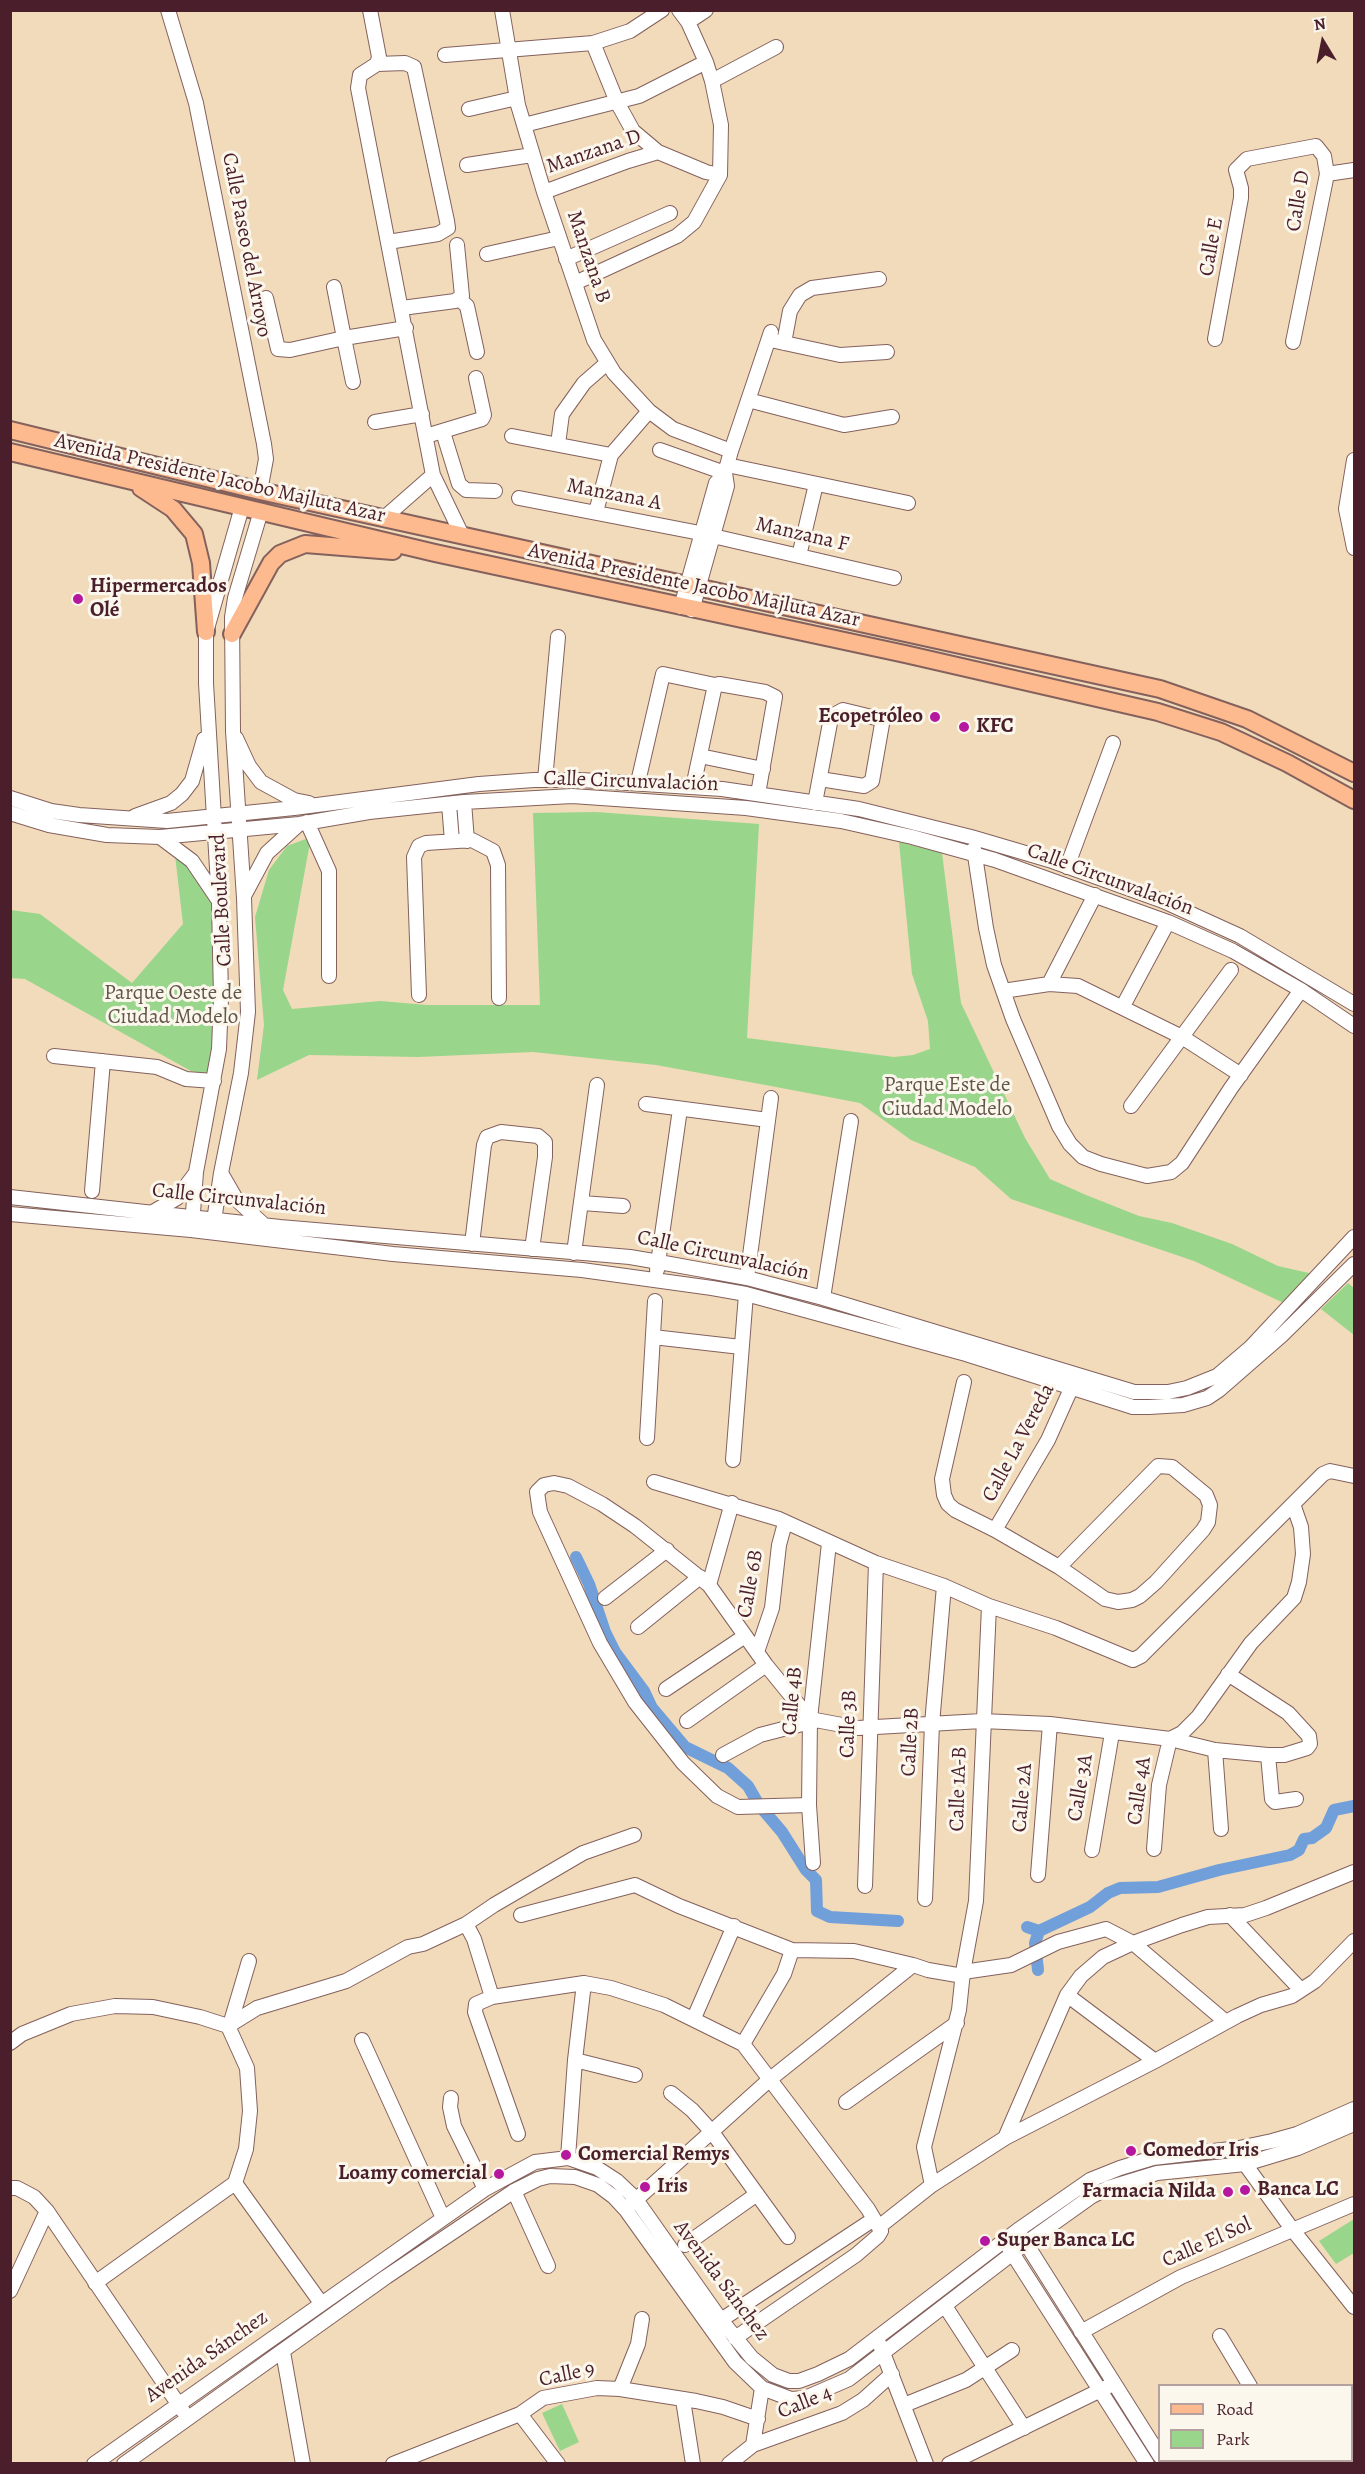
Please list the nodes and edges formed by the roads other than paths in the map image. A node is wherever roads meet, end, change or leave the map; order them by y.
1 (168, 10) edge
2 (370, 10) edge
3 (502, 10) edge
4 (662, 10) edge
5 (679, 10) edge
6 (705, 10) edge
7 (688, 22) junction
8 (593, 43) junction
9 (776, 47) dead end
10 (509, 51) junction
11 (445, 54) dead end
12 (706, 62) junction
13 (377, 64) junction
14 (712, 81) junction
15 (517, 98) junction
16 (617, 102) junction
17 (469, 109) dead end
18 (524, 125) junction
19 (658, 152) junction
20 (532, 155) junction
21 (1240, 164) joint
22 (467, 165) dead end
23 (1354, 170) edge
24 (1327, 174) junction
25 (720, 175) junction
26 (544, 192) junction
27 (670, 213) dead end
28 (559, 238) junction
29 (388, 242) junction
30 (457, 245) dead end
31 (487, 254) dead end
32 (566, 259) junction
33 (879, 279) dead end
34 (575, 283) junction
35 (334, 287) dead end
36 (266, 298) dead end
37 (459, 299) junction
38 (402, 308) junction
39 (406, 328) junction
40 (344, 338) junction
41 (1215, 339) dead end
42 (1293, 342) dead end
43 (784, 343) junction
44 (477, 352) dead end
45 (887, 352) dead end
46 (606, 363) junction
47 (476, 378) dead end
48 (353, 382) dead end
49 (748, 400) junction
50 (649, 411) junction
51 (422, 414) junction
52 (892, 417) dead end
53 (375, 422) dead end
54 (10, 430) edge
55 (443, 432) junction
56 (426, 436) junction
57 (512, 436) dead end
58 (558, 444) junction
59 (660, 450) dead end
60 (730, 451) junction
61 (10, 452) edge
62 (611, 455) junction
63 (1354, 460) edge
64 (726, 469) junction
65 (434, 475) junction
66 (130, 481) junction
67 (816, 484) junction
68 (260, 491) junction
69 (495, 491) dead end
70 (519, 498) dead end
71 (908, 503) dead end
72 (242, 507) junction
73 (261, 512) junction
74 (596, 512) junction
75 (384, 518) junction
76 (462, 535) junction
77 (706, 535) junction
78 (1354, 549) edge
79 (435, 553) junction
80 (799, 556) junction
81 (894, 578) dead end
82 (693, 586) junction
83 (686, 608) junction
84 (206, 632) junction
85 (232, 634) junction
86 (558, 637) dead end
87 (715, 685) junction
88 (208, 722) junction
89 (233, 731) junction
90 (1113, 743) dead end
91 (700, 756) junction
92 (763, 770) junction
93 (1354, 773) edge
94 (820, 778) junction
95 (544, 780) junction
96 (638, 782) junction
97 (693, 787) junction
98 (426, 790) junction
99 (758, 794) junction
100 (10, 798) edge
101 (1354, 800) edge
102 (464, 802) junction
103 (815, 803) junction
104 (314, 804) junction
105 (449, 804) junction
106 (428, 806) junction
107 (10, 813) edge
108 (238, 814) junction
109 (214, 816) junction
110 (125, 819) junction
111 (303, 823) junction
112 (239, 829) junction
113 (215, 831) junction
114 (160, 837) junction
115 (971, 837) junction
116 (452, 841) junction
117 (467, 841) junction
118 (975, 855) junction
119 (1067, 867) junction
120 (1095, 895) junction
121 (244, 898) junction
122 (219, 902) junction
123 (1168, 922) junction
124 (1231, 970) dead end
125 (329, 976) dead end
126 (1049, 984) junction
127 (1301, 990) junction
128 (1003, 991) junction
129 (419, 995) dead end
130 (499, 998) dead end
131 (1354, 1004) edge
132 (1123, 1006) junction
133 (1354, 1026) edge
134 (1182, 1036) junction
135 (219, 1041) junction
136 (246, 1045) junction
137 (54, 1056) dead end
138 (103, 1061) junction
139 (1241, 1075) junction
140 (214, 1081) junction
141 (597, 1085) dead end
142 (771, 1098) dead end
143 (646, 1104) dead end
144 (1131, 1106) dead end
145 (680, 1109) junction
146 (768, 1120) junction
147 (850, 1121) dead end
148 (196, 1172) junction
149 (221, 1173) junction
150 (92, 1191) dead end
151 (10, 1197) edge
152 (582, 1203) junction
153 (623, 1206) dead end
154 (153, 1212) junction
155 (10, 1214) edge
156 (192, 1224) junction
157 (264, 1225) junction
158 (214, 1226) junction
159 (1354, 1237) edge
160 (472, 1244) junction
161 (532, 1249) junction
162 (574, 1252) junction
163 (659, 1262) junction
164 (1354, 1264) edge
165 (747, 1278) junction
166 (656, 1280) junction
167 (746, 1294) junction
168 (823, 1298) junction
169 (655, 1301) dead end
170 (653, 1337) junction
171 (741, 1347) junction
172 (1077, 1374) junction
173 (964, 1382) dead end
174 (1072, 1388) junction
175 (647, 1438) dead end
176 (733, 1460) dead end
177 (1354, 1476) edge
178 (654, 1482) dead end
179 (732, 1503) junction
180 (1293, 1504) junction
181 (786, 1523) junction
182 (995, 1530) junction
183 (829, 1543) junction
184 (667, 1551) junction
185 (876, 1563) junction
186 (1059, 1567) junction
187 (704, 1581) junction
188 (944, 1587) junction
189 (605, 1598) dead end
190 (989, 1606) junction
191 (638, 1627) dead end
192 (745, 1636) junction
193 (757, 1652) junction
194 (766, 1665) junction
195 (1228, 1674) junction
196 (666, 1689) dead end
197 (687, 1721) dead end
198 (810, 1721) junction
199 (982, 1721) junction
200 (932, 1724) junction
201 (1050, 1724) junction
202 (870, 1727) junction
203 (1112, 1733) junction
204 (1170, 1739) junction
205 (1215, 1750) junction
206 (723, 1755) dead end
207 (1268, 1755) junction
208 (1296, 1799) dead end
209 (809, 1805) junction
210 (1221, 1829) dead end
211 (634, 1835) dead end
212 (1154, 1849) dead end
213 (1092, 1850) dead end
214 (813, 1863) dead end
215 (1354, 1872) edge
216 (1038, 1875) dead end
217 (865, 1886) dead end
218 (925, 1899) dead end
219 (521, 1915) dead end
220 (1230, 1915) junction
221 (466, 1924) junction
222 (734, 1926) junction
223 (1134, 1942) junction
224 (1353, 1946) edge
225 (792, 1950) junction
226 (249, 1961) dead end
227 (913, 1965) junction
228 (963, 1974) junction
229 (584, 1983) junction
230 (1301, 1990) junction
231 (1067, 1995) junction
232 (492, 1997) junction
233 (694, 2018) junction
234 (1226, 2022) junction
235 (957, 2023) junction
236 (229, 2026) junction
237 (362, 2040) dead end
238 (10, 2043) edge
239 (743, 2044) junction
240 (575, 2060) junction
241 (1155, 2061) junction
242 (635, 2075) dead end
243 (769, 2080) junction
244 (671, 2093) dead end
245 (451, 2098) dead end
246 (846, 2102) dead end
247 (1354, 2109) edge
248 (1354, 2124) edge
249 (712, 2132) junction
250 (518, 2134) dead end
251 (1005, 2138) junction
252 (1239, 2148) junction
253 (568, 2158) junction
254 (1245, 2164) junction
255 (235, 2184) junction
256 (932, 2185) junction
257 (10, 2188) edge
258 (485, 2189) junction
259 (514, 2191) junction
260 (758, 2194) junction
261 (635, 2198) junction
262 (1354, 2204) edge
263 (626, 2210) junction
264 (46, 2211) junction
265 (443, 2218) junction
266 (877, 2222) junction
267 (1292, 2229) junction
268 (1018, 2230) junction
269 (788, 2237) dead end
270 (1004, 2241) junction
271 (1026, 2243) junction
272 (685, 2245) dead end
273 (1014, 2253) junction
274 (548, 2266) dead end
275 (95, 2283) junction
276 (10, 2291) edge
277 (321, 2303) junction
278 (945, 2306) junction
279 (1354, 2307) edge
280 (642, 2319) dead end
281 (721, 2320) junction
282 (1081, 2332) junction
283 (1220, 2336) dead end
284 (735, 2338) junction
285 (876, 2338) junction
286 (1012, 2350) dead end
287 (283, 2352) junction
288 (883, 2352) junction
289 (986, 2369) junction
290 (892, 2374) junction
291 (1249, 2384) edge
292 (1108, 2387) junction
293 (762, 2388) junction
294 (620, 2389) junction
295 (683, 2400) junction
296 (177, 2403) junction
297 (904, 2405) junction
298 (520, 2414) junction
299 (187, 2418) junction
300 (758, 2420) junction
301 (1024, 2428) junction
302 (753, 2445) junction
303 (1158, 2453) edge
304 (419, 2459) edge
305 (94, 2463) edge
306 (124, 2463) edge
307 (303, 2463) edge
308 (393, 2463) edge
309 (558, 2463) edge
310 (693, 2463) edge
311 (729, 2463) edge
312 (926, 2463) edge
313 (949, 2463) edge
314 (1147, 2463) edge

1 - 68 street, Calle Paseo del Arroyo
2 - 13 street
3 - 10 street, Manzana B
4 - 8 street
5 - 7 street
6 - 7 street
7 - 12 street
8 - 10 street
8 - 16 street
9 - 14 street
10 - 11 street
10 - 15 street, Manzana B
12 - 14 street
12 - 16 street
13 - 29 street
13 - 29 street
14 - 25 street
15 - 17 street
15 - 18 street, Manzana B
16 - 18 street
16 - 19 street
18 - 20 street, Manzana B
19 - 25 street
19 - 26 street, Manzana D
20 - 22 street
20 - 26 street, Manzana B
21 - 24 street, Calle D
21 - 41 street, Calle E
23 - 24 street
24 - 42 street, Calle D
25 - 34 street
26 - 28 street, Manzana B
27 - 32 street
28 - 31 street
28 - 32 street, Manzana B
29 - 38 street
30 - 37 street
32 - 34 street, Manzana B
33 - 43 street
34 - 46 street, Manzana B
35 - 40 street
36 - 40 street
37 - 38 street
37 - 44 street
38 - 39 street
39 - 40 street
39 - 51 street
40 - 48 street
43 - 45 street
43 - 49 street
46 - 50 street, Manzana B
46 - 58 street
47 - 55 street
49 - 52 street
49 - 60 street
50 - 60 street, Manzana B
50 - 62 street
51 - 53 street
51 - 56 street
54 - 68 main road, Avenida Presidente Jacobo Majluta Azar
55 - 56 street
55 - 69 street
56 - 65 street
57 - 58 street
58 - 62 street
59 - 64 street
60 - 64 street
61 - 66 main road, Avenida Presidente Jacobo Majluta Azar
62 - 74 street
63 - 78 street
64 - 67 street
64 - 77 street
65 - 75 street
65 - 76 street
66 - 72 main road, Avenida Presidente Jacobo Majluta Azar
66 - 84 main road
67 - 71 street
67 - 80 street
68 - 75 main road, Avenida Presidente Jacobo Majluta Azar
70 - 74 street, Manzana A
72 - 73 main road, Avenida Presidente Jacobo Majluta Azar
72 - 84 street, Calle Boulevard
73 - 79 main road, Avenida Presidente Jacobo Majluta Azar
73 - 85 street, Calle Boulevard
74 - 77 street, Manzana A
75 - 76 main road, Avenida Presidente Jacobo Majluta Azar
76 - 82 main road, Avenida Presidente Jacobo Majluta Azar
77 - 80 street, Manzana F
77 - 82 street
79 - 83 main road, Avenida Presidente Jacobo Majluta Azar
79 - 85 main road
80 - 81 street, Manzana F
82 - 83 street
82 - 93 main road, Avenida Presidente Jacobo Majluta Azar
83 - 101 main road, Avenida Presidente Jacobo Majluta Azar
84 - 88 street, Calle Boulevard
85 - 89 street, Calle Boulevard
86 - 95 street
87 - 91 street
87 - 92 street
87 - 96 street
88 - 109 street, Calle Boulevard
88 - 110 street
89 - 104 street
89 - 108 street, Calle Boulevard
90 - 119 street
91 - 92 street
91 - 97 street
92 - 99 street
94 - 94 street
94 - 103 street
95 - 96 street, Calle Circunvalación
95 - 98 street, Calle Circunvalación
96 - 97 street, Calle Circunvalación
97 - 99 street, Calle Circunvalación
98 - 104 street, Calle Circunvalación
98 - 106 street
99 - 103 street, Calle Circunvalación
100 - 110 street, Calle Circunvalación
102 - 105 street, Calle Circunvalación
102 - 117 street
102 - 118 street, Calle Circunvalación
103 - 115 street, Calle Circunvalación
104 - 108 street, Calle Circunvalación
105 - 106 street, Calle Circunvalación
105 - 116 street
106 - 111 street, Calle Circunvalación
107 - 114 street, Calle Circunvalación
108 - 109 street, Calle Circunvalación
108 - 112 street, Calle Boulevard
109 - 110 street, Calle Circunvalación
109 - 113 street, Calle Boulevard
111 - 112 street, Calle Circunvalación
111 - 121 street
111 - 125 street
112 - 113 street, Calle Circunvalación
112 - 121 street, Calle Boulevard
113 - 114 street, Calle Circunvalación
113 - 122 street, Calle Boulevard
114 - 122 street
115 - 118 street
115 - 119 street, Calle Circunvalación
116 - 117 street
116 - 129 street
117 - 130 street
118 - 120 street, Calle Circunvalación
118 - 128 street
119 - 131 street, Calle Circunvalación
120 - 123 street, Calle Circunvalación
120 - 126 street
121 - 136 street, Calle Boulevard
122 - 135 street, Calle Boulevard
123 - 127 street, Calle Circunvalación
123 - 132 street
124 - 134 street
126 - 128 street
126 - 132 street
127 - 133 street, Calle Circunvalación
127 - 139 street
128 - 139 street
132 - 134 street
134 - 139 street
134 - 144 street
135 - 136 street
135 - 140 street, Calle Boulevard
136 - 149 street, Calle Boulevard
137 - 138 street
138 - 140 street
138 - 150 street
140 - 148 street, Calle Boulevard
141 - 152 street
142 - 146 street
143 - 145 street
145 - 146 street
145 - 163 street
146 - 165 street
147 - 168 street
148 - 154 street
148 - 156 street, Calle Boulevard
149 - 157 street
149 - 158 street, Calle Boulevard
151 - 154 street, Calle Circunvalación
152 - 153 street
152 - 162 street
154 - 156 street, Calle Circunvalación
155 - 156 street, Calle Circunvalación
156 - 158 street, Calle Circunvalación
157 - 158 street, Calle Circunvalación
157 - 160 street, Calle Circunvalación
158 - 166 street, Calle Circunvalación
159 - 172 street, Calle Circunvalación
160 - 161 street, Calle Circunvalación
160 - 161 street
161 - 162 street, Calle Circunvalación
162 - 163 street, Calle Circunvalación
163 - 165 street, Calle Circunvalación
163 - 166 street
164 - 174 street, Calle Circunvalación
165 - 168 street, Calle Circunvalación
166 - 167 street, Calle Circunvalación
167 - 171 street
167 - 174 street, Calle Circunvalación
168 - 172 street, Calle Circunvalación
169 - 170 street
170 - 171 street
170 - 175 street
171 - 176 street
172 - 174 street, Calle La Vereda
173 - 182 street
174 - 182 street, Calle La Vereda
177 - 180 street
178 - 179 street
179 - 181 street
179 - 187 street
180 - 190 street
180 - 195 street
181 - 183 street
181 - 193 street, Calle 6B
182 - 186 street
183 - 185 street
183 - 198 street, Calle 4B
184 - 187 street
184 - 189 street
184 - 209 street
185 - 188 street
185 - 202 street, Calle 3B
186 - 186 street
187 - 191 street
187 - 192 street
188 - 190 street
188 - 200 street, Calle 2B
190 - 199 street, Calle 1A-B
192 - 193 street
192 - 196 street
193 - 194 street
194 - 197 street
194 - 198 street
195 - 204 street
195 - 207 street
198 - 202 street
198 - 206 street
198 - 209 street, Calle 4B
199 - 200 street
199 - 201 street
199 - 228 street, Calle 1A-B
200 - 202 street
200 - 218 street, Calle 2B
201 - 203 street
201 - 216 street, Calle 2A
202 - 217 street, Calle 3B
203 - 204 street
203 - 213 street, Calle 3A
204 - 205 street
204 - 212 street, Calle 4A
205 - 207 street
205 - 210 street
207 - 208 street
209 - 214 street, Calle 4B
211 - 221 street
215 - 220 street
219 - 222 street
220 - 223 street
220 - 230 street
221 - 232 street
221 - 236 street
222 - 225 street
222 - 233 street
223 - 228 street
223 - 231 street
223 - 234 street
224 - 230 street
225 - 227 street
225 - 239 street
226 - 236 street
227 - 228 street
227 - 243 street
228 - 235 street, Calle 1A-B
229 - 232 street
229 - 233 street
229 - 240 street
230 - 234 street
231 - 241 street
231 - 251 street
232 - 250 street
233 - 239 street
234 - 241 street
235 - 246 street
235 - 256 street, Calle 1A-B
236 - 238 street
236 - 255 street
237 - 265 street
239 - 243 street
240 - 242 street
240 - 253 street
241 - 251 street
243 - 249 street
243 - 266 street
244 - 249 street
245 - 258 street
247 - 252 street, Avenida Sánchez
248 - 254 street, Avenida Sánchez
249 - 260 street
249 - 261 street
251 - 256 street
252 - 254 street
252 - 268 street, Avenida Sánchez
253 - 258 street, Avenida Sánchez
253 - 261 street, Avenida Sánchez
254 - 267 street
254 - 271 street, Avenida Sánchez
255 - 275 street
255 - 277 street
256 - 266 street
257 - 264 street
258 - 265 street, Avenida Sánchez
259 - 263 street, Avenida Sánchez
259 - 274 street
259 - 287 street, Avenida Sánchez
260 - 269 street
260 - 272 street
261 - 263 street
261 - 281 street, Avenida Sánchez
262 - 267 street, Calle El Sol
263 - 293 street, Avenida Sánchez
264 - 275 street
264 - 276 street
265 - 277 street, Avenida Sánchez
266 - 281 street
266 - 284 street
267 - 279 street
267 - 282 street, Calle El Sol
268 - 270 street, Avenida Sánchez
268 - 271 street
270 - 273 street
270 - 285 street, Avenida Sánchez
271 - 273 street, Avenida Sánchez
271 - 282 street
273 - 278 street, Avenida Sánchez
273 - 292 street
275 - 296 street
277 - 296 street, Avenida Sánchez
278 - 288 street, Avenida Sánchez
278 - 289 street
280 - 294 street
281 - 284 street, Avenida Sánchez
282 - 292 street
283 - 291 street
284 - 285 street, Avenida Sánchez
285 - 288 street
286 - 289 street
287 - 299 street, Avenida Sánchez
287 - 307 street
288 - 290 street
288 - 293 street, Avenida Sánchez
289 - 297 street
289 - 301 street
290 - 297 street
290 - 302 street, Calle 4
292 - 301 street
292 - 303 street
292 - 314 street
293 - 300 street
294 - 295 street, Calle 9
294 - 298 street, Calle 9
295 - 300 street, Calle 9
295 - 310 street
296 - 299 street
296 - 305 street, Avenida Sánchez
297 - 312 street
298 - 304 street, Calle 9
298 - 309 street
299 - 306 street, Avenida Sánchez
300 - 302 street
301 - 313 street
302 - 311 street, Calle 4
304 - 308 street, Calle 9

